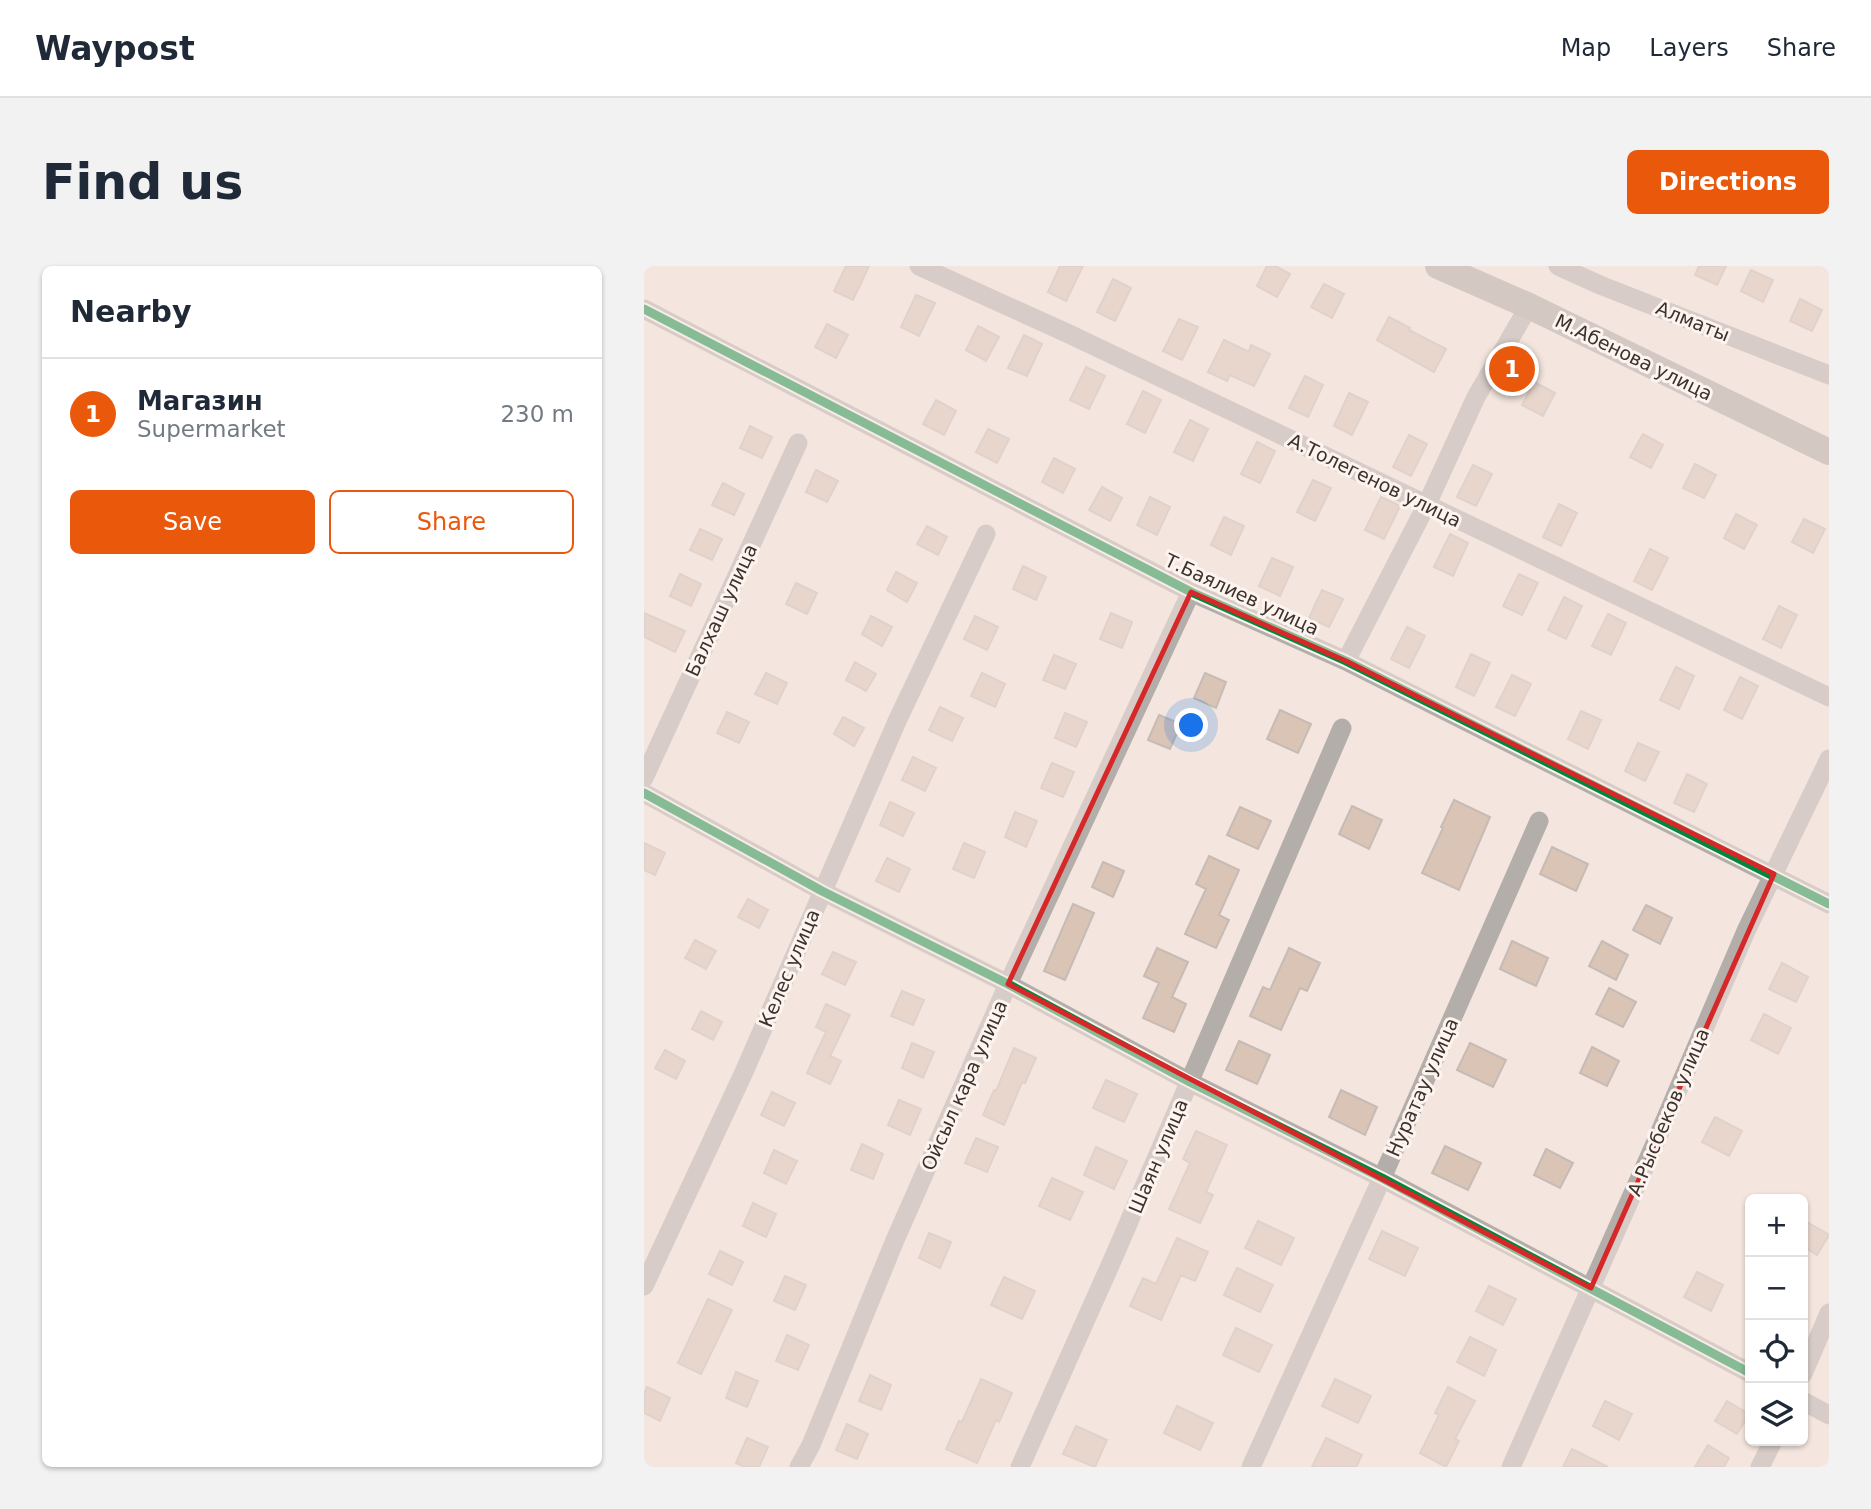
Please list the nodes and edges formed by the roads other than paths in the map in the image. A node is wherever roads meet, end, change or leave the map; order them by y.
1 (919, 266) edge
2 (1438, 266) edge
3 (1558, 266) edge
4 (1529, 306) junction
5 (644, 309) edge
6 (1829, 375) edge
7 (798, 443) dead end
8 (1829, 452) edge
9 (1427, 504) junction
10 (986, 534) dead end
11 (1191, 592) junction
12 (1346, 661) junction
13 (1829, 697) edge
14 (1342, 728) dead end
15 (1829, 759) edge
16 (644, 778) edge
17 (644, 793) edge
18 (1539, 821) dead end
19 (1774, 874) junction
20 (822, 891) junction
21 (1829, 904) edge
22 (1008, 984) junction
23 (1190, 1082) junction
24 (1382, 1178) junction
25 (644, 1286) edge
26 (1591, 1288) junction
27 (1829, 1313) edge
28 (1808, 1362) edge
29 (1745, 1370) edge
30 (1808, 1404) edge
31 (1829, 1415) edge
32 (1770, 1446) edge
33 (799, 1467) edge
34 (1020, 1467) edge
35 (1251, 1467) edge
36 (1511, 1467) edge
37 (1760, 1467) edge

1 - 9 street, А.Толегенов улица
2 - 4 main road, М.Абенова улица
3 - 6 street, Алматы
4 - 8 main road, М.Абенова улица
4 - 9 street
5 - 11 street, Т.Баялиев улица
7 - 16 street, Балхаш улица
9 - 12 street
9 - 13 street, А.Толегенов улица
10 - 20 street, Келес улица
11 - 12 street, Т.Баялиев улица
11 - 22 street, Ойсыл кара улица
12 - 19 street, Т.Баялиев улица
14 - 23 street, Шаян улица
15 - 19 street, А.Рысбеков улица
17 - 20 street
18 - 24 street, Нуратау улица
19 - 21 street, Т.Баялиев улица
19 - 26 street, А.Рысбеков улица
20 - 22 street
20 - 25 street, Келес улица
22 - 23 street
22 - 33 street, Ойсыл кара улица
23 - 24 street
23 - 34 street, Шаян улица
24 - 26 street
24 - 35 street, Нуратау улица
26 - 29 street
26 - 36 street, А.Рысбеков улица
27 - 28 street
30 - 31 street
32 - 37 street

